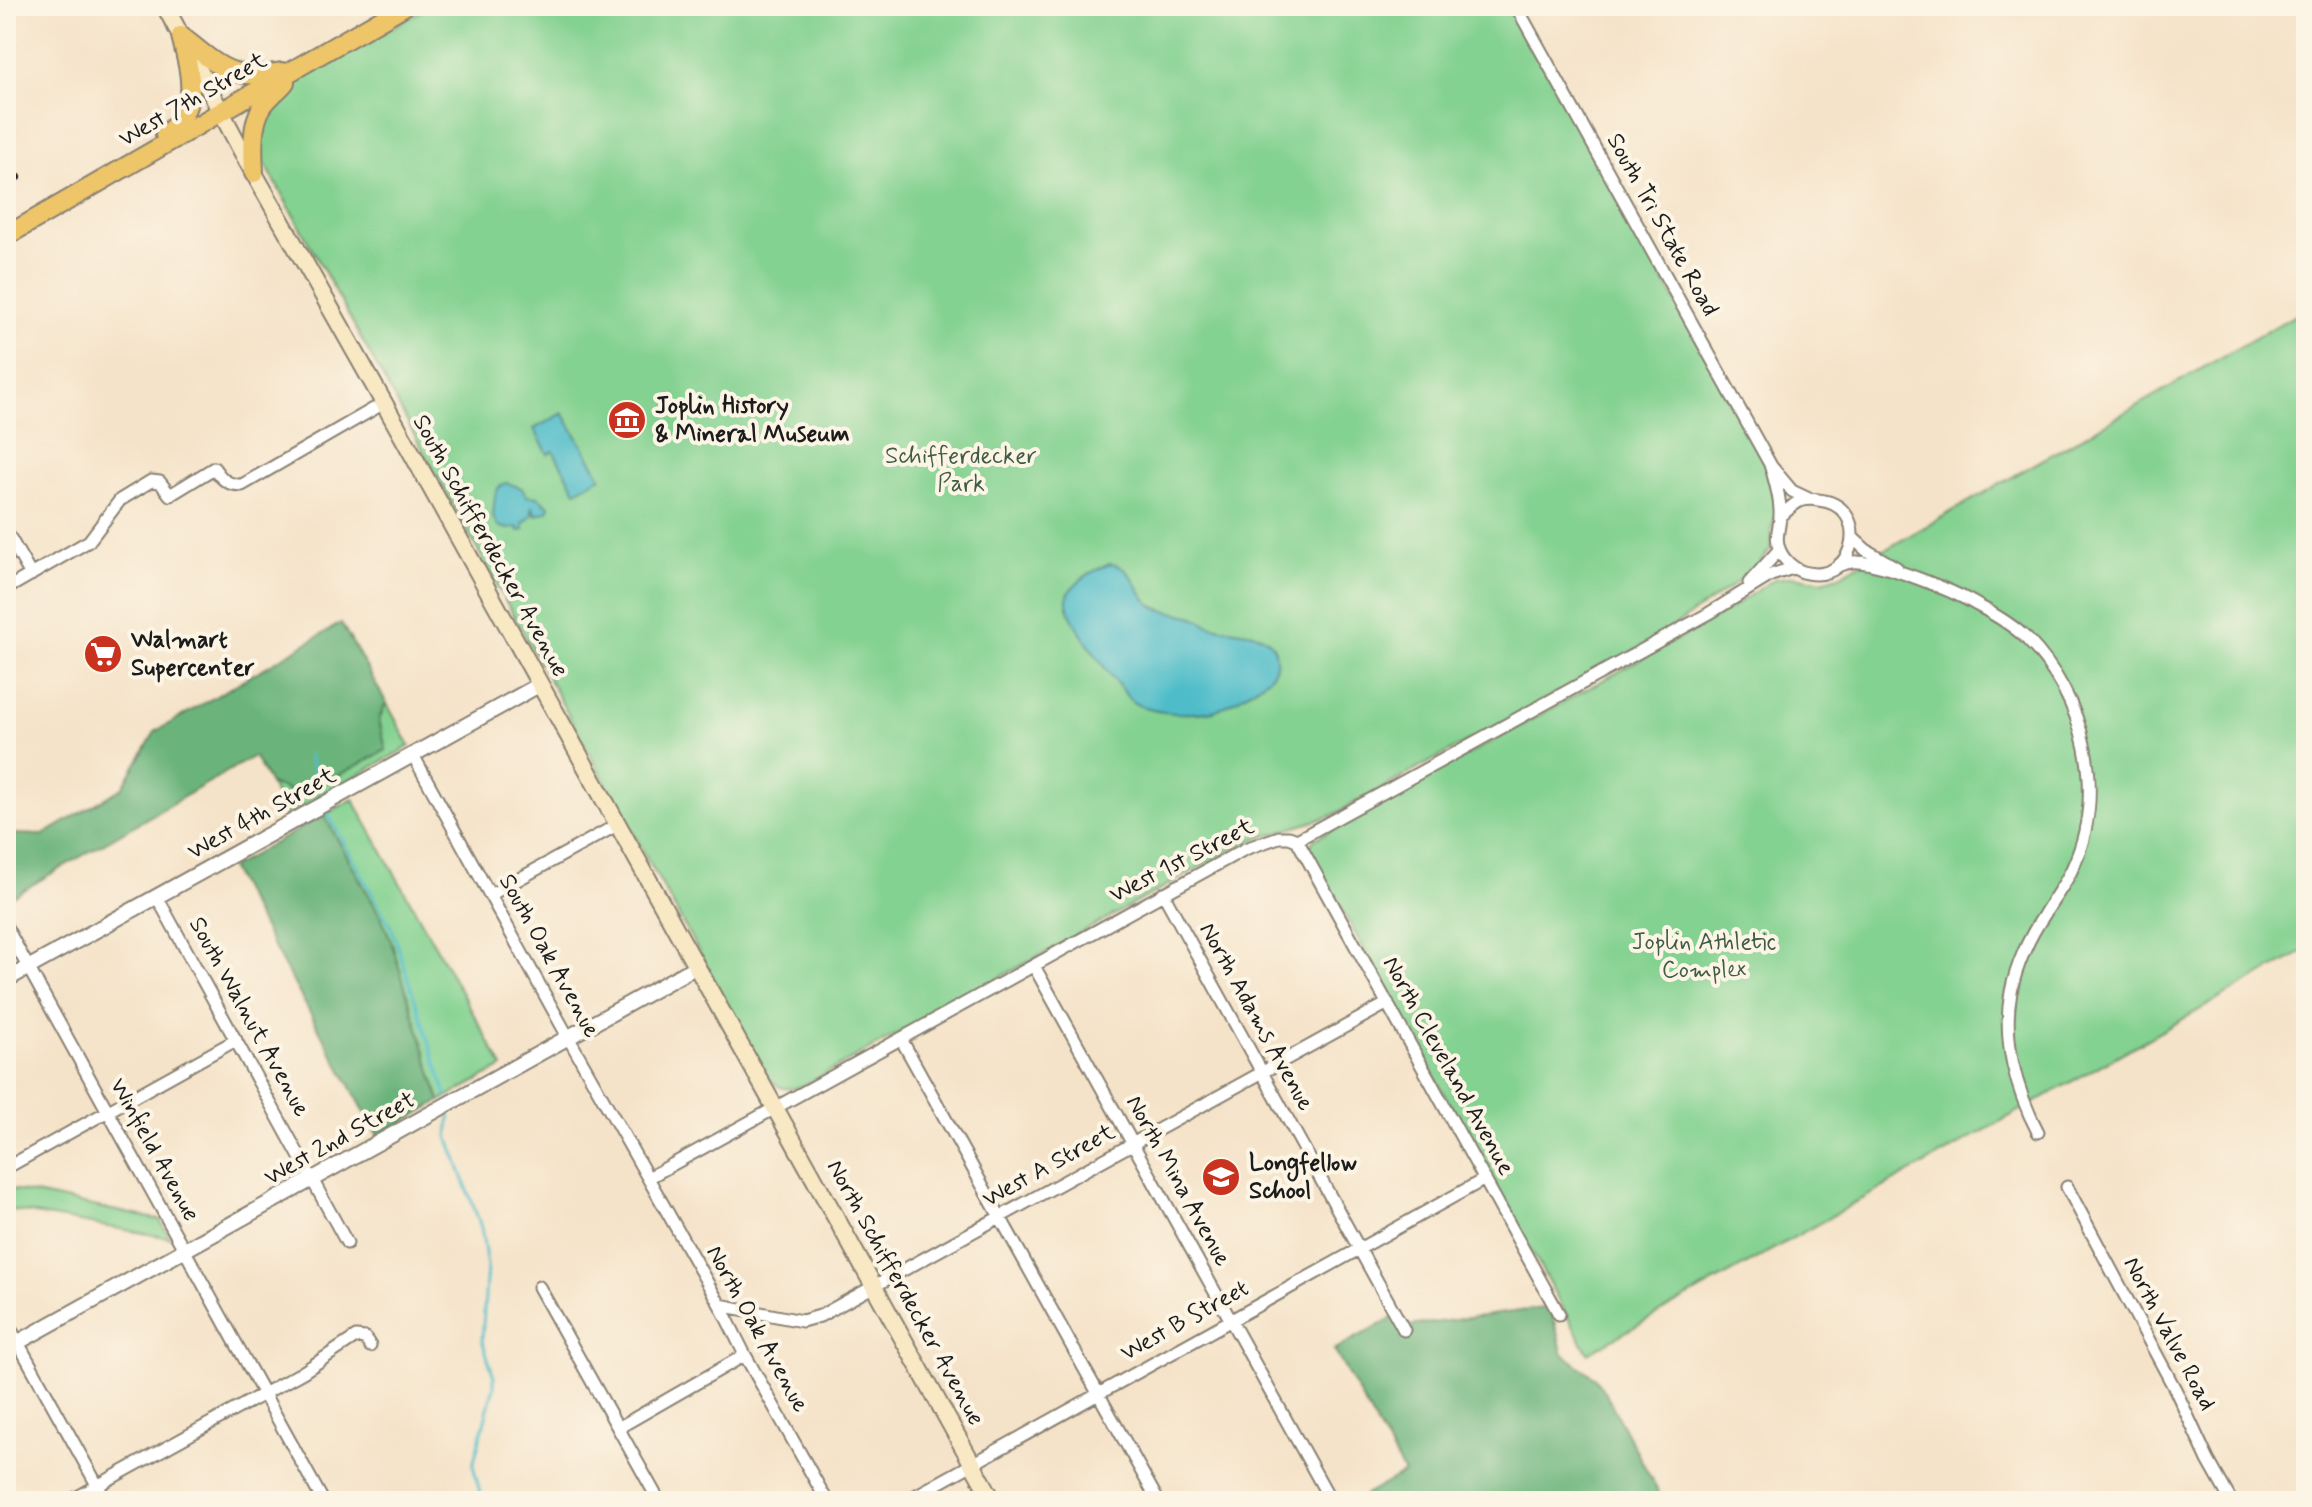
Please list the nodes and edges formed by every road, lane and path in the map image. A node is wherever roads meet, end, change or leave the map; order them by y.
1 (165, 6) edge
2 (404, 6) edge
3 (1516, 6) edge
4 (181, 36) junction
5 (292, 70) junction
6 (221, 111) junction
7 (152, 151) junction
8 (254, 173) junction
9 (6, 236) edge
10 (384, 403) junction
11 (1771, 466) junction
12 (1809, 499) junction
13 (1781, 516) junction
14 (6, 531) edge
15 (1853, 538) junction
16 (1779, 550) junction
17 (1840, 565) junction
18 (1793, 568) junction
19 (31, 575) junction
20 (1907, 575) junction
21 (6, 589) edge
22 (1737, 595) junction
23 (539, 685) junction
24 (413, 755) junction
25 (617, 825) junction
26 (1297, 840) junction
27 (1163, 893) junction
28 (490, 895) junction
29 (157, 897) junction
30 (6, 927) edge
31 (1034, 966) junction
32 (695, 967) junction
33 (29, 968) junction
34 (6, 980) edge
35 (1388, 1003) junction
36 (568, 1037) junction
37 (901, 1039) junction
38 (236, 1040) junction
39 (1262, 1072) junction
40 (774, 1108) junction
41 (107, 1110) junction
42 (2038, 1132) dead end
43 (1133, 1144) junction
44 (6, 1168) edge
45 (648, 1178) junction
46 (313, 1179) junction
47 (1485, 1179) junction
48 (2067, 1187) dead end
49 (1000, 1218) junction
50 (347, 1243) dead end
51 (1360, 1249) junction
52 (185, 1250) junction
53 (539, 1287) dead end
54 (874, 1287) junction
55 (720, 1305) junction
56 (1559, 1314) dead end
57 (6, 1321) edge
58 (1231, 1321) junction
59 (1404, 1330) dead end
60 (12, 1346) edge
61 (370, 1346) dead end
62 (745, 1355) junction
63 (264, 1393) junction
64 (1099, 1394) junction
65 (618, 1428) junction
66 (972, 1464) junction
67 (98, 1486) junction
68 (70, 1501) edge
69 (106, 1501) edge
70 (323, 1501) edge
71 (659, 1501) edge
72 (827, 1501) edge
73 (906, 1501) edge
74 (993, 1501) edge
75 (1158, 1501) edge
76 (1331, 1501) edge
77 (2231, 1501) edge

1 - 4 main road, South Schifferdecker Avenue
2 - 5 main road, West 7th Street
3 - 11 street, South Tri State Road
4 - 5 main road
4 - 6 main road, South Schifferdecker Avenue
4 - 7 main road
5 - 6 main road, West 7th Street
5 - 8 main road
6 - 7 main road, West 7th Street
6 - 8 main road, South Schifferdecker Avenue
7 - 9 main road, West 7th Street
8 - 10 main road, South Schifferdecker Avenue
10 - 19 street
10 - 23 main road, South Schifferdecker Avenue
11 - 12 street, South Tri State Road
11 - 13 street, South Tri State Road
12 - 13 street
12 - 15 street, South Tri State Road
13 - 16 street, South Tri State Road
14 - 19 street
15 - 17 street
15 - 20 street
16 - 18 street
16 - 22 street, West 1st Street
17 - 18 street
17 - 20 street
18 - 22 street, West 1st Street
19 - 21 street
20 - 42 street
22 - 26 street, West 1st Street
23 - 24 street, West 4th Street
23 - 25 main road, South Schifferdecker Avenue
24 - 28 street, South Oak Avenue
24 - 29 street, West 4th Street
25 - 28 street
25 - 32 main road, South Schifferdecker Avenue
26 - 27 street, West 1st Street
26 - 35 street, North Cleveland Avenue
27 - 31 street, West 1st Street
27 - 39 street, North Adams Avenue
28 - 36 street, South Oak Avenue
29 - 33 street, West 4th Street
29 - 38 street, South Walnut Avenue
30 - 33 street, Winfield Avenue
31 - 37 street, West 1st Street
31 - 43 street, North Mina Avenue
32 - 36 street, West 2nd Street
32 - 40 main road, South Schifferdecker Avenue
33 - 34 street, West 4th Street
33 - 41 street, Winfield Avenue
35 - 39 street, West A Street
35 - 47 street, North Cleveland Avenue
36 - 45 street, South Oak Avenue
36 - 46 street, West 2nd Street
37 - 40 street, West 1st Street
37 - 49 street
38 - 41 street
38 - 46 street, South Walnut Avenue
39 - 43 street, West A Street
39 - 51 street, North Adams Avenue
40 - 45 street, West 1st Street
40 - 54 main road, North Schifferdecker Avenue
41 - 44 street
41 - 52 street, Winfield Avenue
43 - 49 street, West A Street
43 - 58 street, North Mina Avenue
45 - 55 street, North Oak Avenue
46 - 50 street, South Walnut Avenue
46 - 52 street, West 2nd Street
47 - 51 street, West B Street
47 - 56 street, North Cleveland Avenue
48 - 77 street, North Valve Road
49 - 54 street, West A Street
49 - 64 street
51 - 58 street, West B Street
51 - 59 street, North Adams Avenue
52 - 60 street, West 2nd Street
52 - 63 street, Winfield Avenue
53 - 65 street
54 - 55 street, West A Street
54 - 66 main road, North Schifferdecker Avenue
55 - 62 street, North Oak Avenue
57 - 60 street
58 - 64 street, West B Street
58 - 76 street, North Mina Avenue
60 - 67 street
61 - 63 street
62 - 65 street
62 - 72 street, North Oak Avenue
63 - 67 street
63 - 70 street, Winfield Avenue
64 - 66 street, West B Street
64 - 75 street
65 - 71 street
66 - 73 street, West B Street
66 - 74 main road, North Schifferdecker Avenue
67 - 68 street
67 - 69 street

